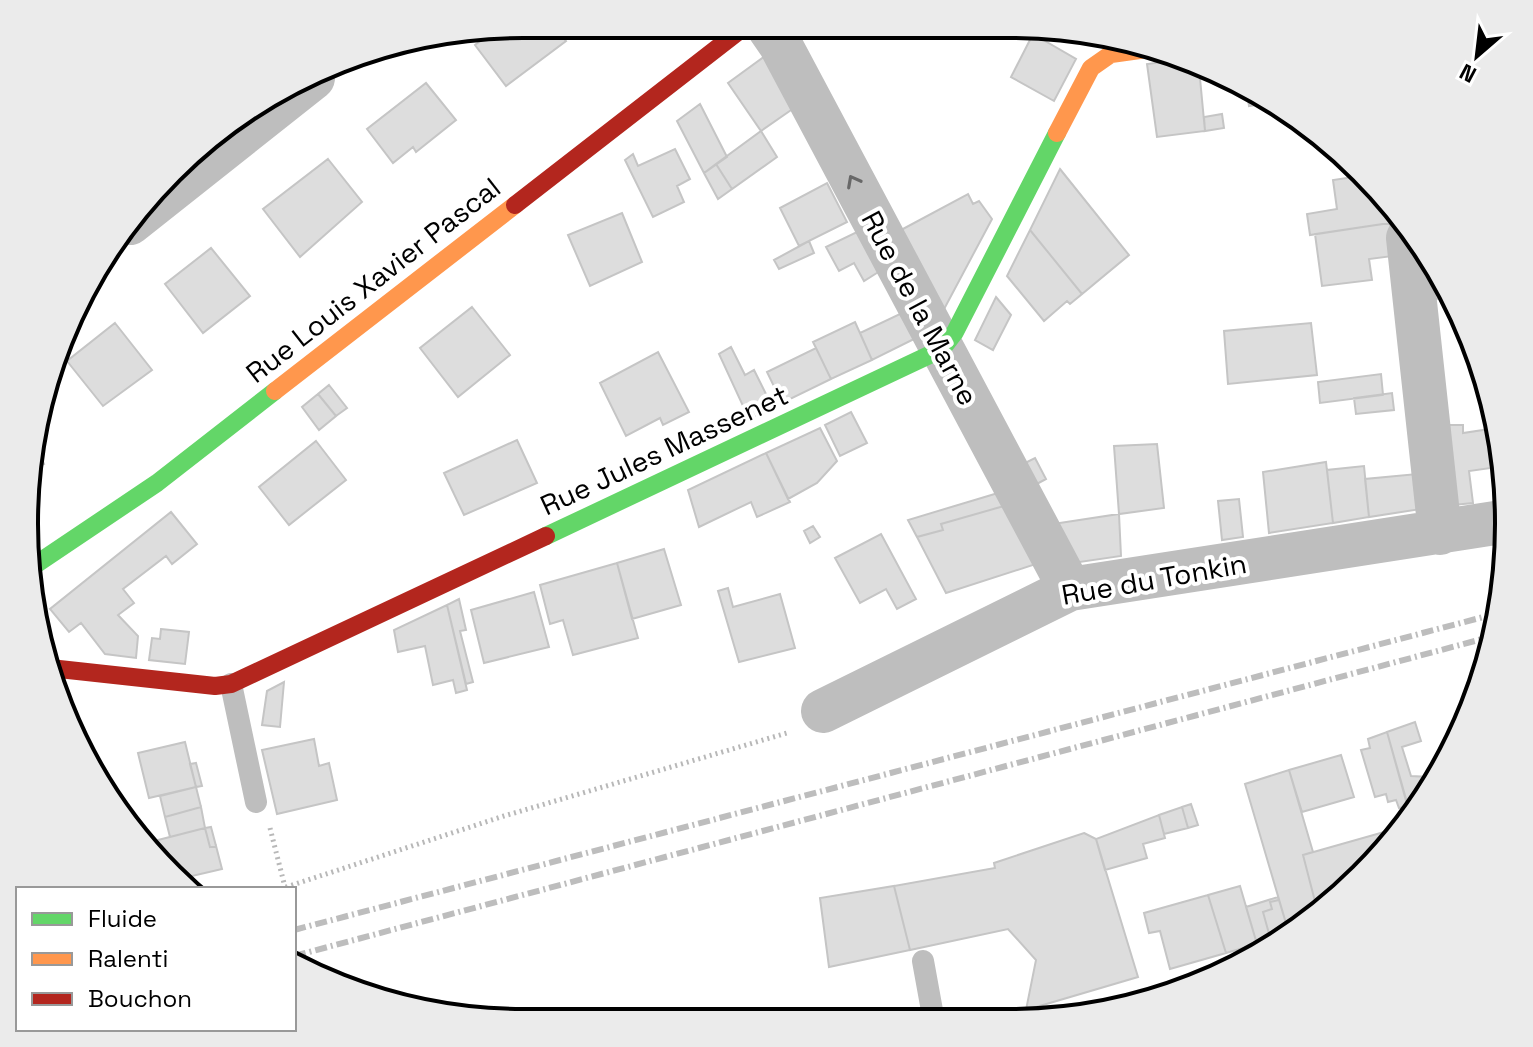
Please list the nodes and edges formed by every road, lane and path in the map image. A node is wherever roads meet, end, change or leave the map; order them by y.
1 (730, 38) edge
2 (774, 38) edge
3 (1124, 52) edge
4 (282, 102) edge
5 (167, 194) edge
6 (1409, 248) edge
7 (942, 349) junction
8 (1495, 523) edge
9 (1440, 533) junction
10 (40, 562) edge
11 (1070, 589) junction
12 (61, 669) edge
13 (231, 684) junction
14 (823, 711) joint
15 (256, 802) joint
16 (282, 887) edge
17 (285, 887) edge
18 (923, 961) dead end
19 (932, 1009) edge

1 - 10 street, Rue Louis Xavier Pascal
7 -> 2 street, Rue de la Marne
3 - 7 street
4 - 5 street
6 - 9 street
7 - 11 street, Rue de la Marne
7 - 13 street, Rue Jules Massenet
8 - 9 street, Rue du Tonkin
9 - 11 street, Rue du Tonkin
11 - 14 street, Rue du Tonkin
12 - 13 street, Rue Jules Massenet
13 - 15 lane
14 - 17 path
15 - 16 path
18 - 19 lane

